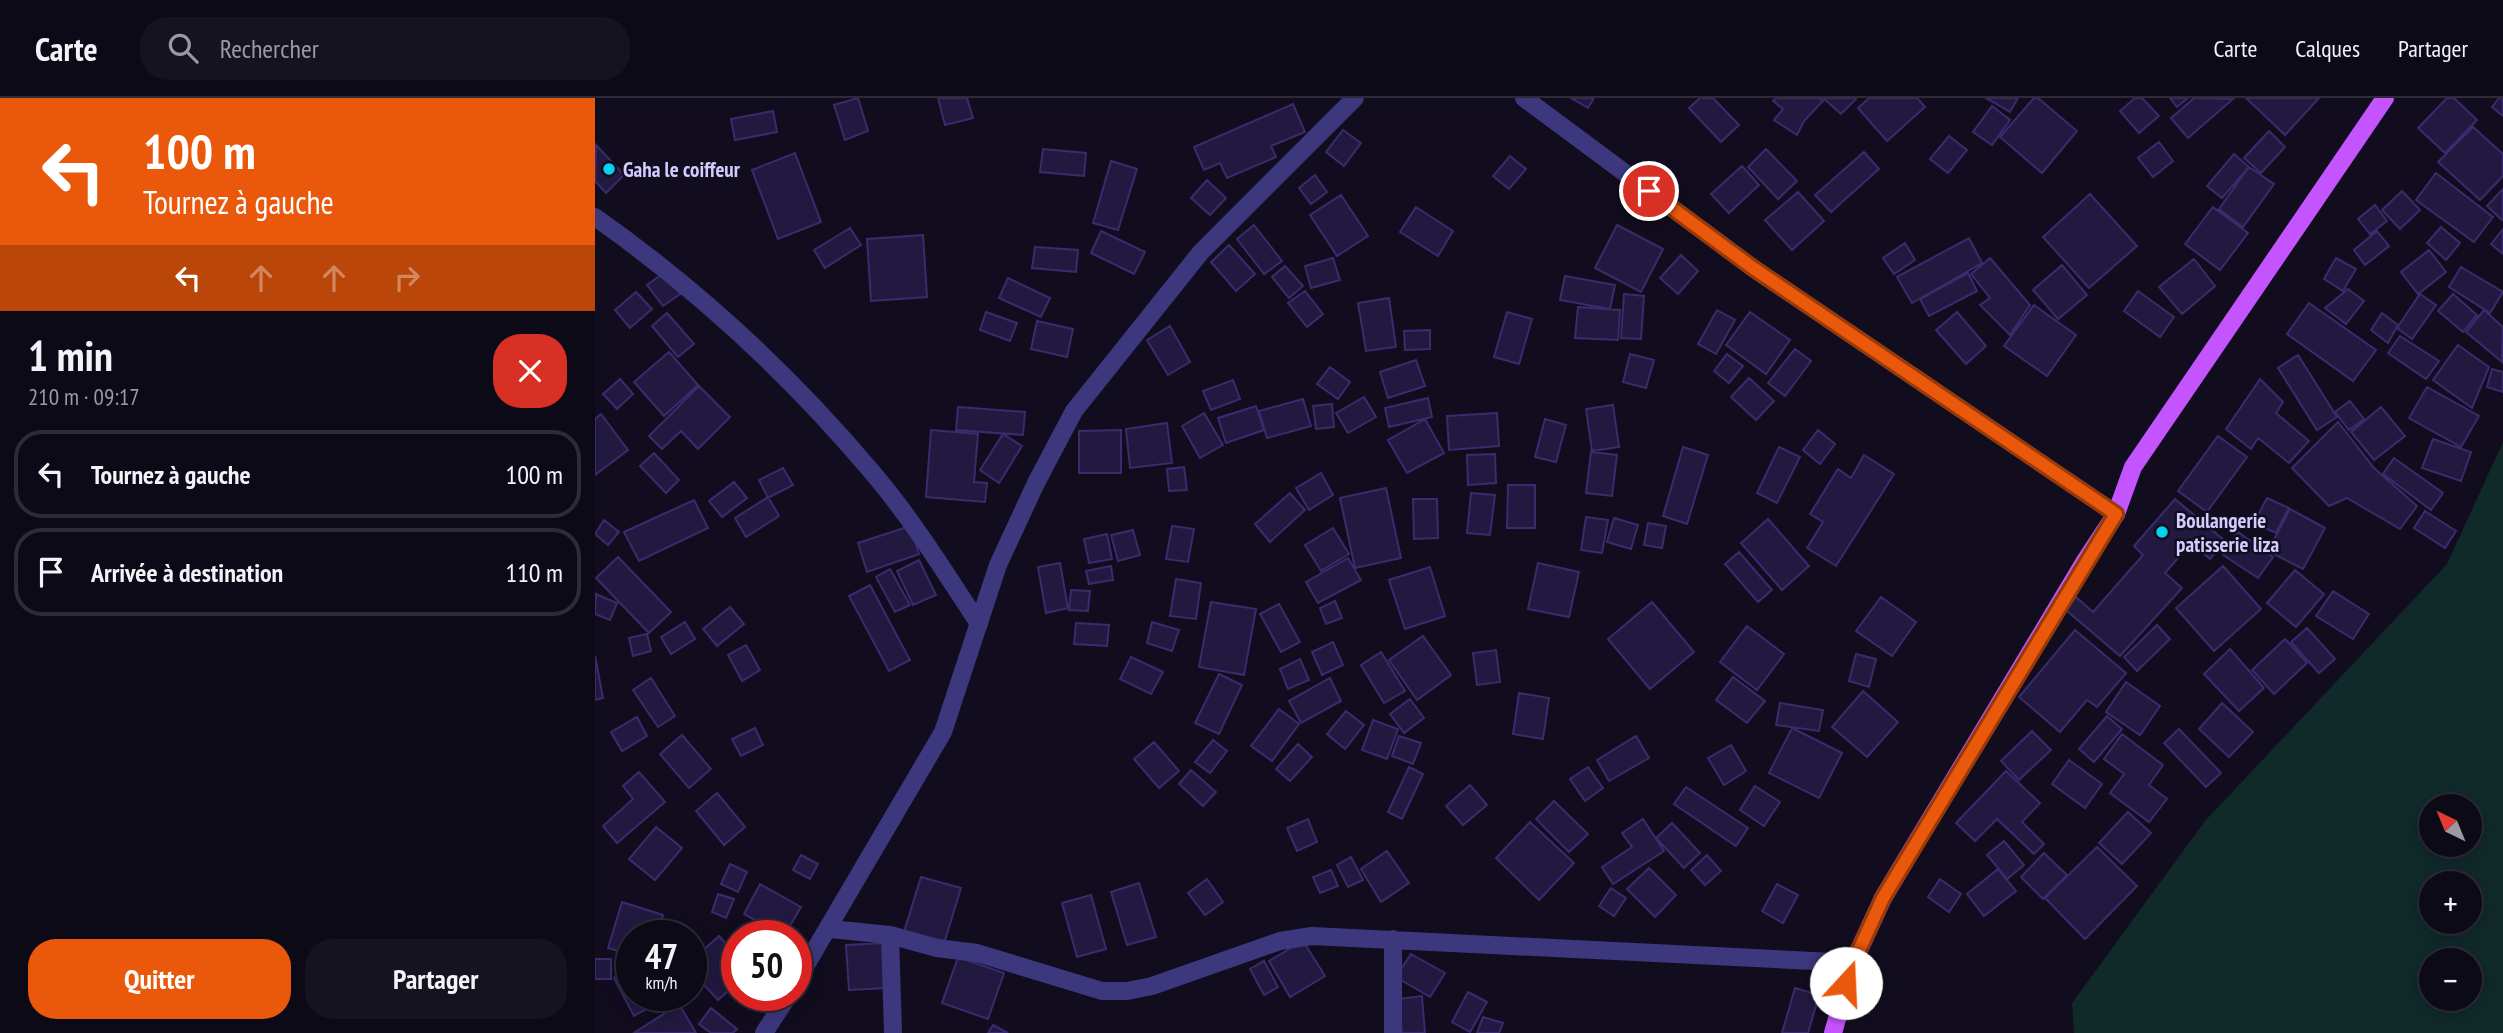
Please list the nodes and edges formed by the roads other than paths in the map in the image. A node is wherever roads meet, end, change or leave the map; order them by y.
1 (1355, 98) edge
2 (1524, 98) edge
3 (2385, 98) edge
4 (595, 217) edge
5 (2116, 514) junction
6 (979, 624) junction
7 (830, 929) junction
8 (890, 935) junction
9 (1393, 939) junction
10 (812, 957) edge
11 (1853, 963) junction
12 (778, 1011) edge
13 (764, 1033) edge
14 (893, 1033) edge
15 (1393, 1033) edge
16 (1833, 1033) edge

1 - 6 street
2 - 5 street
3 - 5 main road
4 - 6 street
5 - 11 main road
6 - 7 street
7 - 8 street
7 - 10 street
8 - 9 street
8 - 14 street
9 - 11 street
9 - 15 street
11 - 16 main road
12 - 13 street

